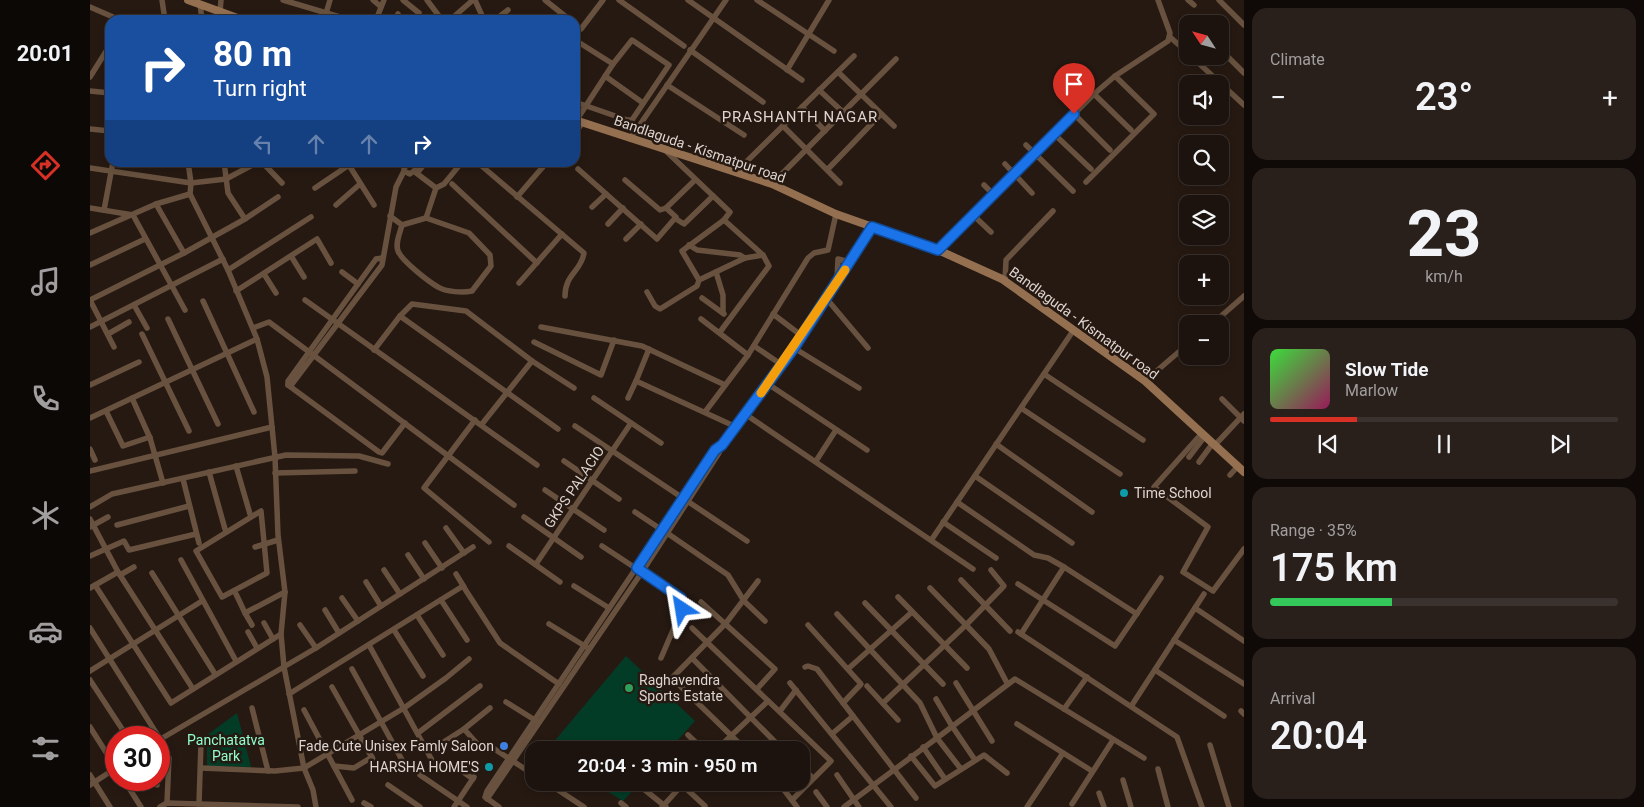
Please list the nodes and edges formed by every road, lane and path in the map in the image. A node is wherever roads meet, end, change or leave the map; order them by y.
1 (162, 0) edge
2 (188, 0) edge
3 (221, 0) edge
4 (283, 0) edge
5 (330, 0) edge
6 (373, 0) edge
7 (403, 0) edge
8 (427, 0) edge
9 (474, 0) edge
10 (545, 0) edge
11 (619, 0) edge
12 (688, 0) edge
13 (726, 0) edge
14 (758, 0) edge
15 (829, 0) edge
16 (1158, 0) edge
17 (1188, 0) edge
18 (1218, 0) edge
19 (601, 1) edge
20 (296, 2) edge
21 (382, 3) edge
22 (200, 4) junction
23 (1194, 5) dead end
24 (90, 7) edge
25 (508, 10) dead end
26 (220, 12) junction
27 (325, 13) junction
28 (419, 13) dead end
29 (108, 15) edge
30 (164, 15) edge
31 (201, 15) edge
32 (229, 15) edge
33 (332, 15) edge
34 (378, 15) edge
35 (438, 15) edge
36 (456, 15) edge
37 (482, 15) edge
38 (502, 15) edge
39 (564, 15) edge
40 (713, 18) junction
41 (1244, 24) edge
42 (580, 28) edge
43 (808, 35) junction
44 (1170, 37) junction
45 (580, 43) edge
46 (684, 46) dead end
47 (1179, 46) edge
48 (690, 50) junction
49 (834, 51) dead end
50 (105, 54) edge
51 (854, 56) dead end
52 (103, 58) joint
53 (896, 58) dead end
54 (1229, 58) edge
55 (613, 64) junction
56 (1200, 65) edge
57 (787, 70) junction
58 (838, 72) junction
59 (1244, 72) edge
60 (605, 76) junction
61 (1115, 76) junction
62 (90, 77) edge
63 (802, 80) dead end
64 (667, 85) junction
65 (819, 90) junction
66 (90, 91) edge
67 (105, 92) edge
68 (863, 94) junction
69 (1094, 94) junction
70 (763, 102) dead end
71 (643, 103) junction
72 (580, 104) edge
73 (585, 106) junction
74 (1244, 106) edge
75 (802, 107) junction
76 (844, 113) junction
77 (881, 114) junction
78 (1074, 114) junction
79 (580, 117) edge
80 (580, 122) edge
81 (783, 126) junction
82 (894, 126) dead end
83 (90, 129) edge
84 (105, 130) edge
85 (1131, 130) dead end
86 (825, 131) junction
87 (1054, 133) junction
88 (744, 136) dead end
89 (630, 139) junction
90 (1026, 145) dead end
91 (807, 150) junction
92 (1110, 150) dead end
93 (667, 152) junction
94 (1034, 154) junction
95 (1005, 164) dead end
96 (111, 167) edge
97 (189, 167) edge
98 (225, 167) edge
99 (246, 167) edge
100 (267, 167) edge
101 (344, 167) edge
102 (350, 167) edge
103 (409, 167) edge
104 (411, 167) edge
105 (458, 167) edge
106 (482, 167) edge
107 (90, 168) edge
108 (542, 168) edge
109 (578, 169) dead end
110 (828, 169) junction
111 (1091, 169) dead end
112 (111, 171) junction
113 (736, 172) junction
114 (1014, 174) junction
115 (226, 178) junction
116 (625, 180) dead end
117 (695, 180) junction
118 (1086, 182) dead end
119 (191, 183) junction
120 (282, 183) dead end
121 (840, 183) dead end
122 (360, 184) junction
123 (452, 184) dead end
124 (772, 184) junction
125 (984, 185) dead end
126 (315, 188) dead end
127 (436, 188) junction
128 (1073, 191) dead end
129 (1032, 193) dead end
130 (190, 194) junction
131 (606, 194) junction
132 (994, 195) junction
133 (713, 196) junction
134 (278, 197) dead end
135 (517, 197) junction
136 (156, 204) junction
137 (336, 205) dead end
138 (374, 205) dead end
139 (592, 207) dead end
140 (90, 208) edge
141 (623, 208) junction
142 (666, 208) junction
143 (104, 210) junction
144 (1054, 211) dead end
145 (836, 214) junction
146 (133, 215) junction
147 (973, 215) junction
148 (390, 216) junction
149 (310, 217) dead end
150 (426, 218) junction
151 (245, 219) junction
152 (676, 219) junction
153 (724, 220) junction
154 (608, 224) dead end
155 (641, 224) junction
156 (402, 225) junction
157 (872, 227) junction
158 (991, 232) dead end
159 (90, 233) edge
160 (562, 234) junction
161 (213, 238) junction
162 (145, 239) junction
163 (626, 239) dead end
164 (689, 245) junction
165 (828, 250) junction
166 (938, 250) junction
167 (184, 253) junction
168 (764, 255) junction
169 (291, 256) junction
170 (382, 258) junction
171 (746, 258) junction
172 (223, 259) junction
173 (838, 259) junction
174 (850, 262) junction
175 (332, 263) dead end
176 (537, 263) junction
177 (90, 265) edge
178 (160, 265) junction
179 (228, 270) junction
180 (342, 272) dead end
181 (716, 272) junction
182 (264, 274) junction
183 (304, 277) dead end
184 (699, 280) junction
185 (837, 281) junction
186 (1005, 281) junction
187 (519, 283) dead end
188 (358, 284) junction
189 (171, 286) junction
190 (236, 291) junction
191 (647, 292) dead end
192 (276, 293) dead end
193 (565, 296) dead end
194 (1244, 296) edge
195 (702, 298) dead end
196 (826, 298) junction
197 (90, 300) edge
198 (305, 300) dead end
199 (203, 301) dead end
200 (134, 305) junction
201 (185, 310) dead end
202 (723, 313) junction
203 (773, 314) junction
204 (1222, 315) edge
205 (400, 316) junction
206 (730, 318) junction
207 (168, 319) dead end
208 (701, 319) dead end
209 (101, 321) junction
210 (129, 322) dead end
211 (335, 322) junction
212 (90, 327) edge
213 (541, 327) dead end
214 (147, 328) dead end
215 (253, 328) junction
216 (1073, 331) junction
217 (720, 332) junction
218 (108, 334) junction
219 (142, 334) dead end
220 (802, 336) junction
221 (257, 339) junction
222 (614, 340) junction
223 (534, 342) dead end
224 (754, 346) junction
225 (114, 347) dead end
226 (794, 348) junction
227 (868, 348) dead end
228 (374, 350) junction
229 (649, 350) junction
230 (1179, 352) edge
231 (227, 353) junction
232 (311, 354) junction
233 (748, 355) junction
234 (532, 361) junction
235 (139, 362) dead end
236 (782, 365) junction
237 (193, 369) junction
238 (1044, 374) junction
239 (636, 381) junction
240 (1145, 381) junction
241 (165, 382) junction
242 (768, 384) junction
243 (90, 385) edge
244 (725, 385) junction
245 (574, 388) dead end
246 (858, 388) dead end
247 (506, 393) junction
248 (132, 398) junction
249 (594, 398) dead end
250 (628, 398) dead end
251 (1222, 399) dead end
252 (1021, 408) junction
253 (106, 411) junction
254 (254, 412) dead end
255 (705, 412) junction
256 (745, 414) junction
257 (90, 418) edge
258 (1243, 418) edge
259 (475, 420) junction
260 (405, 423) junction
261 (631, 423) junction
262 (218, 424) dead end
263 (482, 424) junction
264 (575, 426) dead end
265 (734, 426) junction
266 (272, 427) junction
267 (558, 429) dead end
268 (836, 430) junction
269 (189, 431) dead end
270 (1204, 435) junction
271 (150, 437) junction
272 (1143, 440) dead end
273 (661, 442) dead end
274 (996, 444) junction
275 (1214, 444) junction
276 (90, 449) edge
277 (867, 450) dead end
278 (613, 452) junction
279 (155, 454) junction
280 (448, 455) junction
281 (275, 457) junction
282 (1190, 457) dead end
283 (95, 460) dead end
284 (564, 461) dead end
285 (816, 461) junction
286 (1199, 462) dead end
287 (388, 464) dead end
288 (538, 465) dead end
289 (236, 466) junction
290 (1241, 469) edge
291 (90, 471) edge
292 (209, 472) junction
293 (275, 472) junction
294 (356, 472) dead end
295 (1120, 474) dead end
296 (1230, 474) dead end
297 (975, 476) junction
298 (183, 479) junction
299 (593, 481) junction
300 (163, 483) junction
301 (545, 490) dead end
302 (619, 499) dead end
303 (685, 500) junction
304 (957, 502) junction
305 (514, 505) dead end
306 (189, 506) junction
307 (90, 507) edge
308 (574, 510) junction
309 (276, 511) junction
310 (262, 512) junction
311 (635, 512) dead end
312 (1092, 512) dead end
313 (250, 514) dead end
314 (108, 517) dead end
315 (524, 517) dead end
316 (90, 519) edge
317 (943, 522) junction
318 (117, 525) dead end
319 (91, 526) edge
320 (446, 528) dead end
321 (225, 529) dead end
322 (604, 530) dead end
323 (664, 531) junction
324 (196, 534) junction
325 (554, 539) junction
326 (932, 539) junction
327 (278, 540) junction
328 (747, 541) dead end
329 (489, 542) dead end
330 (199, 543) dead end
331 (265, 543) junction
332 (425, 543) dead end
333 (1072, 543) dead end
334 (509, 546) dead end
335 (602, 546) dead end
336 (255, 547) dead end
337 (473, 547) dead end
338 (105, 549) junction
339 (1244, 549) edge
340 (464, 553) junction
341 (408, 555) dead end
342 (90, 556) edge
343 (580, 557) dead end
344 (996, 558) dead end
345 (181, 560) dead end
346 (536, 564) junction
347 (134, 567) dead end
348 (1064, 567) junction
349 (442, 568) junction
350 (973, 568) dead end
351 (384, 570) dead end
352 (639, 570) junction
353 (991, 570) dead end
354 (152, 573) dead end
355 (119, 574) junction
356 (456, 574) dead end
357 (1161, 578) dead end
358 (424, 579) junction
359 (961, 580) dead end
360 (758, 581) dead end
361 (366, 582) dead end
362 (560, 582) dead end
363 (1018, 584) dead end
364 (93, 586) edge
365 (464, 586) junction
366 (574, 586) dead end
367 (930, 588) dead end
368 (285, 592) junction
369 (236, 594) dead end
370 (400, 594) junction
371 (1204, 594) dead end
372 (898, 597) dead end
373 (342, 598) dead end
374 (441, 600) junction
375 (1042, 600) junction
376 (202, 601) junction
377 (744, 601) junction
378 (701, 602) dead end
379 (865, 603) dead end
380 (382, 606) junction
381 (986, 606) junction
382 (609, 608) junction
383 (1195, 608) junction
384 (325, 610) dead end
385 (912, 612) junction
386 (245, 613) junction
387 (837, 614) dead end
388 (1137, 614) junction
389 (178, 615) junction
390 (417, 615) junction
391 (358, 621) junction
392 (765, 621) dead end
393 (264, 623) dead end
394 (726, 623) junction
395 (549, 624) dead end
396 (252, 625) dead end
397 (300, 625) dead end
398 (808, 625) dead end
399 (966, 626) junction
400 (90, 628) edge
401 (692, 628) dead end
402 (155, 630) junction
403 (394, 630) junction
404 (891, 630) junction
405 (1010, 631) dead end
406 (248, 632) dead end
407 (339, 633) junction
408 (281, 634) junction
409 (273, 639) junction
410 (467, 640) dead end
411 (1174, 640) junction
412 (1244, 641) edge
413 (709, 642) junction
414 (132, 644) junction
415 (369, 645) junction
416 (945, 645) junction
417 (257, 648) junction
418 (316, 648) junction
419 (587, 648) junction
420 (870, 649) junction
421 (443, 655) dead end
422 (661, 658) dead end
423 (692, 658) junction
424 (109, 659) junction
425 (469, 659) dead end
426 (236, 661) junction
427 (924, 665) junction
428 (284, 667) junction
429 (806, 667) dead end
430 (849, 668) junction
431 (967, 668) dead end
432 (352, 669) dead end
433 (1155, 670) junction
434 (90, 671) edge
435 (216, 674) junction
436 (423, 676) dead end
437 (1087, 677) junction
438 (90, 680) edge
439 (1010, 682) junction
440 (790, 683) dead end
441 (956, 683) dead end
442 (559, 684) junction
443 (903, 684) junction
444 (943, 684) dead end
445 (1244, 684) edge
446 (480, 686) dead end
447 (867, 686) dead end
448 (332, 687) dead end
449 (193, 689) junction
450 (757, 689) junction
451 (796, 690) junction
452 (289, 694) junction
453 (936, 699) dead end
454 (768, 701) junction
455 (506, 702) dead end
456 (843, 703) junction
457 (883, 703) junction
458 (1132, 705) junction
459 (252, 708) dead end
460 (404, 708) junction
461 (490, 708) dead end
462 (1064, 709) junction
463 (304, 710) dead end
464 (973, 711) junction
465 (780, 712) junction
466 (853, 716) junction
467 (1224, 716) dead end
468 (750, 717) junction
469 (898, 720) dead end
470 (382, 722) junction
471 (537, 722) junction
472 (1017, 724) dead end
473 (120, 726) edge
474 (152, 726) edge
475 (952, 726) junction
476 (90, 727) edge
477 (464, 729) junction
478 (170, 733) edge
479 (418, 733) junction
480 (833, 734) junction
481 (358, 735) junction
482 (688, 735) dead end
483 (731, 736) junction
484 (937, 738) junction
485 (1113, 740) junction
486 (694, 741) edge
487 (726, 741) edge
488 (736, 741) edge
489 (774, 741) edge
490 (992, 741) dead end
491 (201, 743) dead end
492 (1210, 745) dead end
493 (923, 747) junction
494 (105, 751) edge
495 (428, 752) junction
496 (1063, 752) junction
497 (326, 753) junction
498 (911, 756) junction
499 (372, 757) junction
500 (1144, 758) dead end
501 (511, 760) junction
502 (976, 760) junction
503 (433, 762) dead end
504 (452, 764) dead end
505 (334, 766) junction
506 (201, 768) junction
507 (304, 768) junction
508 (1158, 768) dead end
509 (407, 769) dead end
510 (525, 769) edge
511 (894, 769) junction
512 (962, 769) junction
513 (379, 770) dead end
514 (268, 771) junction
515 (1092, 771) junction
516 (1008, 773) dead end
517 (90, 775) edge
518 (105, 775) edge
519 (420, 775) dead end
520 (810, 775) edge
521 (837, 775) dead end
522 (813, 778) junction
523 (945, 779) junction
524 (1123, 780) dead end
525 (92, 783) edge
526 (388, 785) dead end
527 (872, 785) junction
528 (131, 791) edge
529 (168, 791) edge
530 (560, 791) edge
531 (646, 791) edge
532 (676, 791) edge
533 (690, 791) edge
534 (785, 791) edge
535 (816, 792) dead end
536 (1099, 792) dead end
537 (916, 798) dead end
538 (352, 800) dead end
539 (792, 800) junction
540 (853, 800) junction
541 (458, 801) junction
542 (167, 803) junction
543 (364, 803) dead end
544 (199, 804) junction
545 (1072, 804) dead end
546 (245, 806) edge
547 (282, 806) edge
548 (664, 806) edge
549 (705, 806) edge
550 (110, 807) edge
551 (141, 807) edge
552 (160, 807) edge
553 (298, 807) edge
554 (316, 807) edge
555 (370, 807) edge
556 (420, 807) edge
557 (454, 807) edge
558 (467, 807) edge
559 (499, 807) edge
560 (584, 807) edge
561 (797, 807) edge
562 (827, 807) edge
563 (844, 807) edge
564 (859, 807) edge
565 (891, 807) edge
566 (1027, 807) edge
567 (1104, 807) edge
568 (1131, 807) edge
569 (1168, 807) edge
570 (1202, 807) edge
571 (1229, 807) edge

1 - 30 street
2 - 22 street
3 - 26 street
4 - 20 street
5 - 27 street
6 - 21 street
7 - 28 street
8 - 35 street
9 - 36 street
9 - 37 street
10 - 39 street
11 - 46 street
12 - 40 street
13 - 40 street
14 - 43 street
15 - 43 street
16 - 44 street
17 - 23 street
18 - 41 street
19 - 42 street
20 - 27 street
21 - 34 street
22 - 26 street
22 - 31 street
24 - 29 street
25 - 38 street
26 - 32 street
27 - 33 street
40 - 48 street
40 - 57 street
43 - 49 street
43 - 57 street
44 - 47 street
44 - 61 street
45 - 55 street
48 - 64 street
48 - 70 street
50 - 52 street
51 - 58 street
52 - 62 street
53 - 68 street
54 - 59 street
55 - 60 street
55 - 71 street
56 - 74 street
57 - 63 street
58 - 65 street
58 - 68 street
60 - 71 street
60 - 73 street
61 - 69 street
61 - 118 street
64 - 88 street
64 - 89 street
65 - 75 street
65 - 76 street
66 - 67 street
68 - 76 street
68 - 77 street
69 - 78 street
69 - 85 street
71 - 73 street
72 - 73 street
73 - 79 street
75 - 81 street
75 - 86 street
76 - 86 street
77 - 82 street
77 - 110 street
78 - 87 street
78 - 92 street
80 - 89 street, Bandlaguda - Kismatpur road
81 - 91 street
81 - 113 street
83 - 84 street
86 - 91 street
87 - 94 street
87 - 111 street
89 - 93 street, Bandlaguda - Kismatpur road
90 - 94 street
91 - 110 street
91 - 124 street
93 - 113 street, Bandlaguda - Kismatpur road
93 - 117 street
94 - 114 street
94 - 128 street
95 - 114 street
96 - 112 street
97 - 119 street
98 - 115 street
99 - 115 street
100 - 120 street
101 - 126 street
102 - 122 street
103 - 148 street
104 - 127 street
105 - 127 street
106 - 135 street
107 - 112 street
108 - 135 street
109 - 131 street
110 - 121 street
112 - 119 street
112 - 143 street
113 - 124 street, Bandlaguda - Kismatpur road
114 - 129 street
114 - 132 street
115 - 119 street
115 - 151 street
116 - 142 street
117 - 133 street
117 - 142 street
119 - 130 street
122 - 137 street
122 - 138 street
123 - 176 street
124 - 145 street, Bandlaguda - Kismatpur road
125 - 132 street
127 - 150 street
130 - 136 street
130 - 161 street
131 - 139 street
131 - 141 street
132 - 147 street
133 - 152 street
133 - 153 street
134 - 151 street
135 - 160 street
136 - 146 street
136 - 167 street
140 - 143 street
141 - 154 street
141 - 155 street
142 - 152 street
143 - 146 street
144 - 186 street
145 - 157 street, Bandlaguda - Kismatpur road
145 - 165 street
146 - 159 street
146 - 162 street
147 - 158 street
147 - 166 street
148 - 156 street
148 - 170 street
149 - 179 street
150 - 156 street
150 - 156 street
151 - 161 street
152 - 155 street
153 - 164 street
153 - 168 street
155 - 163 street
157 - 166 street, Bandlaguda - Kismatpur road
157 - 174 street
160 - 176 street
160 - 193 street
161 - 167 street
161 - 172 street
162 - 177 street
162 - 178 street
164 - 171 street
164 - 184 street
165 - 173 street
165 - 203 street
166 - 186 street, Bandlaguda - Kismatpur road
167 - 178 street
168 - 171 street
168 - 206 street
169 - 175 street
169 - 182 street
169 - 183 street
170 - 188 street
170 - 211 street
171 - 181 street
172 - 179 street
172 - 189 street
173 - 174 street
173 - 185 street
174 - 185 street
176 - 187 street
178 - 189 street
178 - 197 street
179 - 190 street
180 - 188 street
181 - 184 street
181 - 202 street
182 - 190 street
182 - 192 street
184 - 191 street
185 - 196 street
186 - 216 street, Bandlaguda - Kismatpur road
188 - 211 street
189 - 200 street
189 - 201 street
190 - 215 street
194 - 204 street
195 - 202 street
196 - 220 street
196 - 227 street
197 - 209 street
198 - 211 street
199 - 231 street
200 - 209 street
200 - 214 street
202 - 206 street
203 - 220 street
203 - 224 street
205 - 228 street
205 - 234 street
205 - 247 street
206 - 217 street
207 - 237 street
208 - 217 street
209 - 212 street
209 - 218 street
210 - 218 street
211 - 228 street
211 - 232 street
213 - 222 street
215 - 221 street
215 - 232 street
216 - 238 street
216 - 240 street, Bandlaguda - Kismatpur road
217 - 233 street
218 - 225 street
219 - 241 street
220 - 226 street
221 - 231 street
221 - 266 street
222 - 223 street
222 - 229 street
224 - 233 street
224 - 236 street
226 - 236 street
226 - 246 street
228 - 259 street
229 - 239 street
229 - 244 street
230 - 240 street
231 - 237 street
231 - 254 street
232 - 260 street
232 - 260 street
233 - 244 street
234 - 245 street
234 - 247 street
235 - 243 street
236 - 242 street
237 - 241 street
237 - 262 street
238 - 252 street
238 - 272 street
239 - 250 street
239 - 255 street
240 - 270 street, Bandlaguda - Kismatpur road
241 - 248 street
241 - 269 street
242 - 256 street
242 - 268 street
244 - 255 street
247 - 263 street
247 - 267 street
248 - 253 street
248 - 271 street
249 - 261 street
251 - 258 street
252 - 274 street
252 - 295 street
253 - 257 street
253 - 271 street
255 - 265 street
256 - 265 street
256 - 285 street
258 - 275 street
259 - 263 street
259 - 280 street
260 - 280 street
261 - 273 street
261 - 278 street, GKPS PALACIO
263 - 288 street
264 - 278 street
265 - 303 street
266 - 279 street
266 - 281 street
268 - 277 street
268 - 285 street
270 - 275 street, Bandlaguda - Kismatpur road
270 - 282 street
270 - 339 street
271 - 279 street
274 - 297 street
274 - 312 street
275 - 286 street
275 - 290 street, Bandlaguda - Kismatpur road
276 - 283 street
278 - 299 street, GKPS PALACIO
278 - 303 street
279 - 291 street
279 - 300 street
280 - 305 street
280 - 329 street
281 - 287 street
281 - 289 street
281 - 293 street
284 - 299 street
285 - 326 street
289 - 292 street
289 - 313 street
290 - 296 street
292 - 298 street
292 - 321 street
293 - 294 street
293 - 309 street
297 - 304 street
297 - 333 street
298 - 300 street
298 - 306 street
299 - 302 street
299 - 308 street, GKPS PALACIO
300 - 307 street
301 - 308 street
303 - 323 street
303 - 328 street
304 - 317 street
304 - 348 street
306 - 318 street
306 - 324 street
308 - 322 street
308 - 325 street, GKPS PALACIO
309 - 310 street
309 - 327 street
310 - 331 street
310 - 331 street
311 - 323 street
314 - 319 street
315 - 325 street
316 - 319 street
317 - 326 street
317 - 344 street
319 - 338 street
320 - 340 street
323 - 352 street
323 - 377 street
324 - 330 street
324 - 338 street
325 - 343 street
325 - 346 street, GKPS PALACIO
326 - 350 street
327 - 331 street
327 - 368 street
331 - 336 street
332 - 349 street
334 - 346 street
335 - 352 street
337 - 340 street
338 - 342 street
338 - 355 street
340 - 349 street
341 - 358 street
345 - 376 street
346 - 362 street
347 - 355 street
348 - 375 street
348 - 388 street
349 - 358 street
351 - 370 street
352 - 382 street
352 - 419 street
352 - 422 street
353 - 381 street
354 - 389 street
355 - 364 street
355 - 402 street
356 - 365 street
357 - 388 street
358 - 370 street
359 - 381 street
360 - 377 street
361 - 380 street
363 - 375 street
364 - 414 street
365 - 374 street
365 - 442 street
366 - 382 street
367 - 399 street
368 - 386 street
368 - 408 street
369 - 386 street
370 - 380 street
371 - 383 street
372 - 385 street
373 - 391 street
374 - 390 street
374 - 410 street
375 - 388 street
375 - 437 street
376 - 389 street
376 - 426 street
377 - 392 street
377 - 394 street
378 - 394 street
379 - 404 street
380 - 391 street
381 - 399 street
381 - 405 street
382 - 419 street
383 - 411 street
383 - 412 street
384 - 407 street
385 - 404 street
385 - 416 street
386 - 396 street
387 - 420 street
389 - 402 street
389 - 435 street
390 - 403 street
390 - 421 street
391 - 407 street
393 - 409 street
394 - 413 street
394 - 450 street
395 - 419 street
397 - 418 street
398 - 430 street
399 - 416 street
399 - 439 street
400 - 424 street
401 - 413 street
402 - 414 street
402 - 449 street
403 - 415 street
403 - 436 street
404 - 420 street
404 - 427 street
406 - 417 street
407 - 418 street
408 - 409 street
408 - 428 street
409 - 417 street
411 - 433 street
411 - 445 street
413 - 423 street
413 - 450 street
414 - 424 street
414 - 449 street
415 - 452 street
415 - 460 street
416 - 427 street
416 - 431 street
417 - 426 street
418 - 428 street
419 - 442 street
419 - 471 street
420 - 430 street
420 - 443 street
423 - 468 street
423 - 483 street
424 - 434 street
424 - 474 street
425 - 460 street
426 - 435 street
427 - 443 street
427 - 444 street
428 - 452 street
428 - 478 street
429 - 456 street
430 - 456 street
432 - 470 street
433 - 458 street
433 - 467 street
435 - 449 street
437 - 458 street
437 - 462 street
438 - 473 street
439 - 462 street
439 - 464 street
440 - 451 street
441 - 464 street
442 - 471 street
443 - 457 street
443 - 484 street
446 - 479 street
447 - 457 street
448 - 481 street
450 - 454 street
451 - 465 street
451 - 480 street
452 - 507 street
453 - 475 street
454 - 465 street
454 - 468 street
455 - 471 street
456 - 466 street
457 - 469 street
458 - 570 street
459 - 514 street
460 - 470 street
460 - 479 street
461 - 477 street
462 - 485 street
463 - 497 street
464 - 475 street
464 - 490 street
465 - 522 street
466 - 480 street
466 - 511 street
468 - 483 street
468 - 489 street
470 - 481 street
470 - 509 street
471 - 501 street
472 - 496 street
475 - 484 street
475 - 502 street
476 - 494 street
477 - 495 street
477 - 501 street
479 - 495 street
480 - 527 street
481 - 497 street
481 - 499 street
482 - 486 street
483 - 487 street
483 - 488 street
484 - 493 street
484 - 512 street
485 - 500 street
485 - 515 street
491 - 506 street
492 - 571 street
493 - 498 street
493 - 523 street
495 - 503 street
496 - 515 street
496 - 566 street
497 - 505 street
497 - 507 street
498 - 511 street
498 - 523 street
499 - 505 street
499 - 513 street
501 - 510 street
501 - 559 street
502 - 512 street
502 - 516 street
504 - 541 street
505 - 538 street
506 - 514 street
506 - 544 street
507 - 514 street
507 - 554 street
508 - 569 street
511 - 527 street
511 - 537 street
512 - 523 street
515 - 545 street
517 - 525 street
518 - 525 street
519 - 541 street
520 - 522 street
521 - 540 street
522 - 539 street
524 - 568 street
525 - 550 street
526 - 556 street
527 - 540 street
527 - 565 street
528 - 551 street
529 - 542 street
530 - 560 street
531 - 548 street
532 - 548 street
533 - 549 street
534 - 539 street
535 - 562 street
536 - 567 street
539 - 561 street
540 - 563 street
540 - 564 street
541 - 557 street
541 - 558 street
542 - 544 street
542 - 552 street
543 - 555 street
544 - 546 street
546 - 547 street
547 - 553 street

